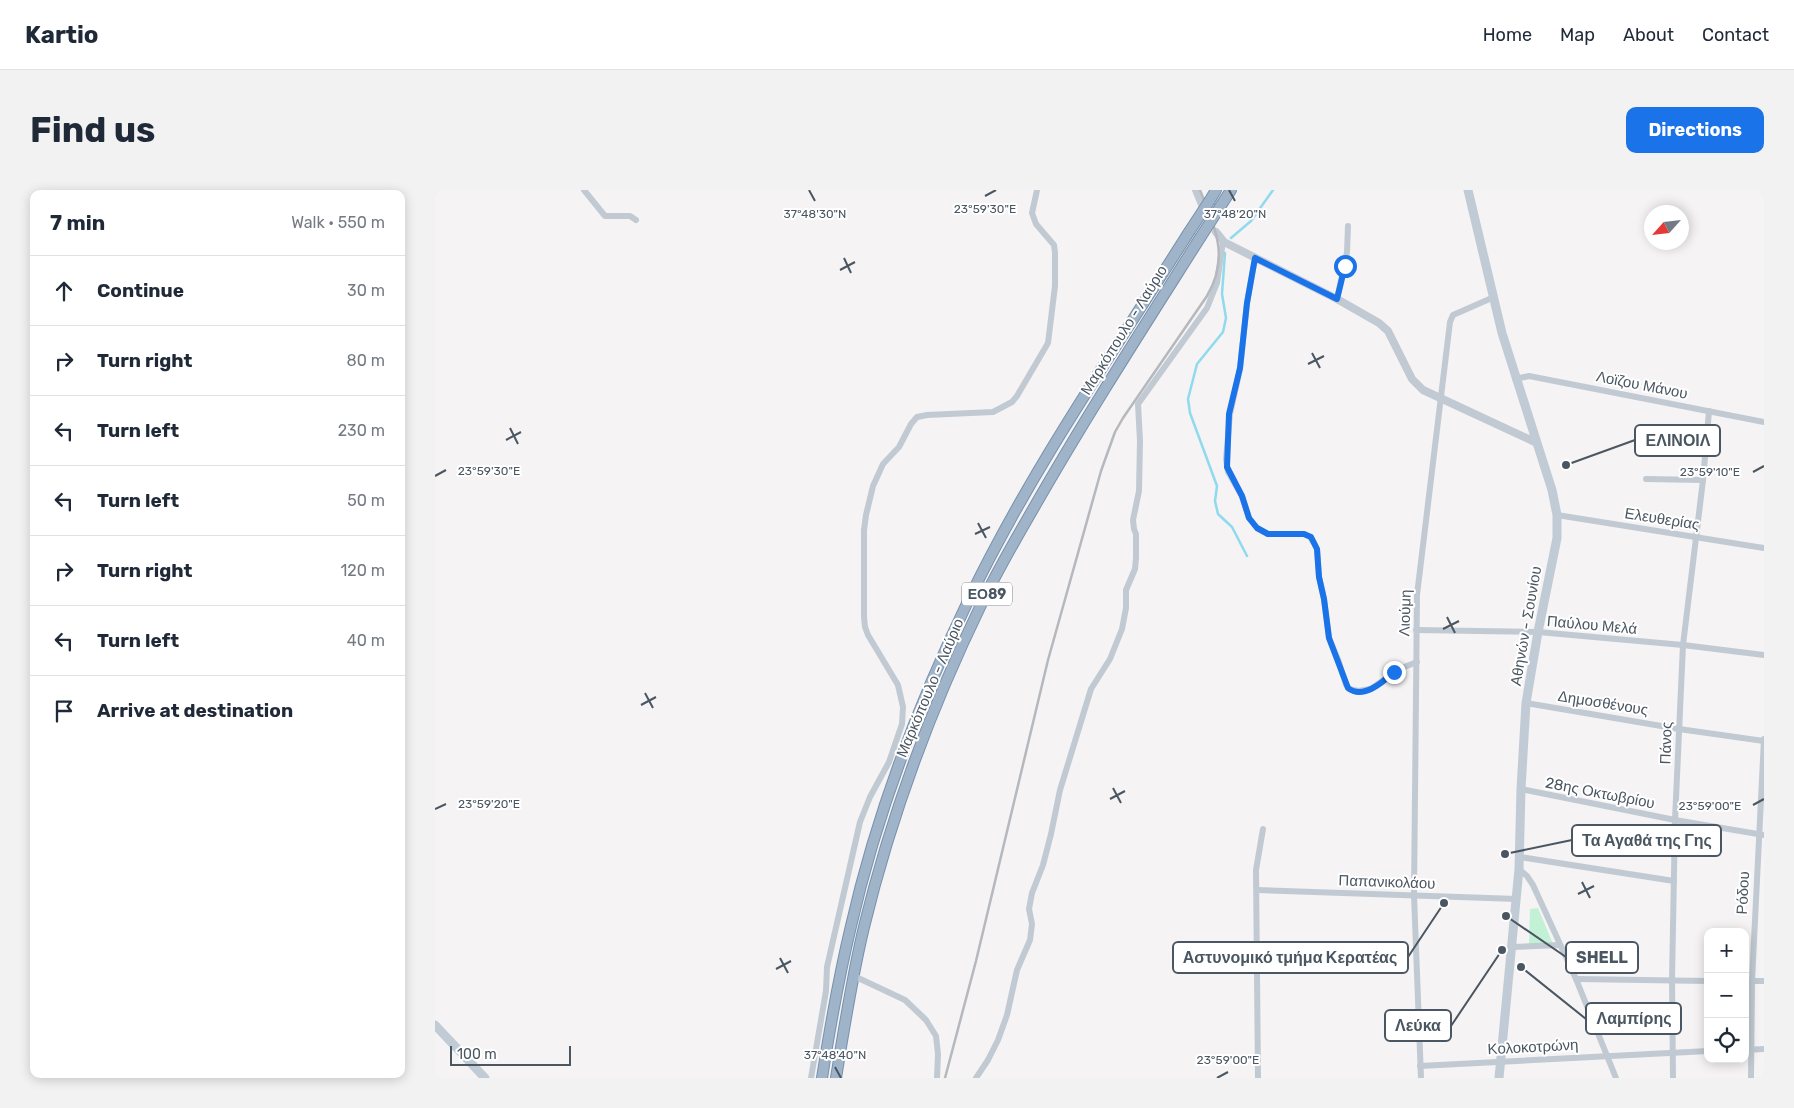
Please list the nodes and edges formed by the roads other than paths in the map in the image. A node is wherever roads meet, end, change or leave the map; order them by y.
1 (584, 190) edge
2 (1037, 190) edge
3 (1196, 190) edge
4 (1216, 190) edge
5 (1231, 190) edge
6 (1468, 190) edge
7 (1207, 203) junction
8 (636, 220) dead end
9 (1348, 226) dead end
10 (1216, 232) dead end
11 (1223, 240) junction
12 (1255, 258) junction
13 (1494, 297) junction
14 (1337, 299) junction
15 (1515, 379) junction
16 (1441, 399) junction
17 (1709, 411) junction
18 (1764, 422) edge
19 (1535, 442) junction
20 (1646, 479) dead end
21 (1703, 480) junction
22 (1557, 515) junction
23 (1696, 537) junction
24 (1764, 548) edge
25 (1416, 630) junction
26 (1537, 632) junction
27 (1683, 645) junction
28 (1764, 655) edge
29 (1417, 662) junction
30 (1526, 703) junction
31 (1679, 729) junction
32 (1764, 740) edge
33 (1521, 789) junction
34 (1675, 820) junction
35 (1263, 829) dead end
36 (1761, 834) edge
37 (1520, 857) junction
38 (1519, 869) junction
39 (1674, 881) junction
40 (1257, 890) junction
41 (1755, 894) junction
42 (1414, 895) junction
43 (1764, 895) edge
44 (1517, 899) junction
45 (1560, 945) junction
46 (1512, 947) junction
47 (854, 976) junction
48 (1576, 979) junction
49 (1673, 980) junction
50 (1704, 981) edge
51 (1749, 981) edge
52 (1764, 981) edge
53 (435, 1025) edge
54 (1749, 1049) edge
55 (1764, 1049) edge
56 (1704, 1051) edge
57 (1673, 1052) junction
58 (1607, 1055) junction
59 (1749, 1059) edge
60 (1501, 1061) junction
61 (1420, 1066) junction
62 (485, 1078) edge
63 (811, 1078) edge
64 (822, 1078) edge
65 (836, 1078) edge
66 (937, 1078) edge
67 (976, 1078) edge
68 (1258, 1078) edge
69 (1421, 1078) edge
70 (1499, 1078) edge
71 (1616, 1078) edge
72 (1673, 1078) edge
73 (1751, 1078) edge

1 - 8 street
2 - 63 street
3 - 7 street
4 - 7 highway, Μαρκόπουλο - Λαύριο / ΕΟ89
5 - 47 highway, Μαρκόπουλο - Λαύριο / ΕΟ89, bridge
6 - 13 main road, Αθηνών - Σουνίου
7 - 64 highway, Μαρκόπουλο - Λαύριο / ΕΟ89, bridge
9 - 14 street
10 - 11 street
11 - 12 street
11 - 67 street
12 - 14 street
12 - 29 street
13 - 15 main road, Αθηνών - Σουνίου
13 - 16 street, Λιούμη
14 - 16 street
15 - 17 street, Λοϊζου Μάνου
15 - 19 main road, Αθηνών - Σουνίου
16 - 19 street
16 - 25 street, Λιούμη
17 - 18 street, Λοϊζου Μάνου
17 - 21 street, Πάνος
19 - 22 main road, Αθηνών - Σουνίου
20 - 21 street
21 - 23 street, Πάνος
22 - 23 street, Ελευθερίας
22 - 26 main road, Αθηνών - Σουνίου
23 - 24 street, Ελευθερίας
23 - 27 street, Πάνος
25 - 26 street, Παύλου Μελά
25 - 29 street, Λιούμη
26 - 27 street, Παύλου Μελά
26 - 30 main road, Αθηνών - Σουνίου
27 - 28 street, Παύλου Μελά
27 - 31 street, Πάνος
29 - 42 street, Λιούμη
30 - 31 street, Δημοσθένους
30 - 33 main road, Αθηνών - Σουνίου
31 - 32 street, Δημοσθένους
31 - 34 street, Πάνος
32 - 36 street, Ρόδου
33 - 34 street, 28ης Οκτωβρίου
33 - 37 main road, Αθηνών - Σουνίου
34 - 36 street, 28ης Οκτωβρίου
34 - 39 street, Πάνος
35 - 40 street
36 - 41 street, Ρόδου
37 - 38 main road, Αθηνών - Σουνίου
37 - 39 street
38 - 44 main road, Αθηνών - Σουνίου
38 - 45 street
39 - 49 street, Πάνος
40 - 42 street, Παπανικολάου
40 - 68 street
41 - 43 street
41 - 51 street, Ρόδου
42 - 44 street, Παπανικολάου
42 - 61 street, Λιούμη
44 - 46 main road, Αθηνών - Σουνίου
45 - 46 street
45 - 48 street
46 - 60 main road, Αθηνών - Σουνίου
47 - 65 highway, Μαρκόπουλο - Λαύριο / ΕΟ89
47 - 66 street
48 - 49 street
48 - 58 street
49 - 50 street
49 - 57 street, Πάνος
51 - 52 street
53 - 62 main road
54 - 55 street
56 - 57 street, Κολοκοτρώνη
57 - 58 street, Κολοκοτρώνη
57 - 72 street, Πάνος
58 - 60 street, Κολοκοτρώνη
58 - 71 street
59 - 73 street, Ρόδου
60 - 61 street, Κολοκοτρώνη
60 - 70 main road, Αθηνών - Σουνίου
61 - 69 street, Λιούμη

